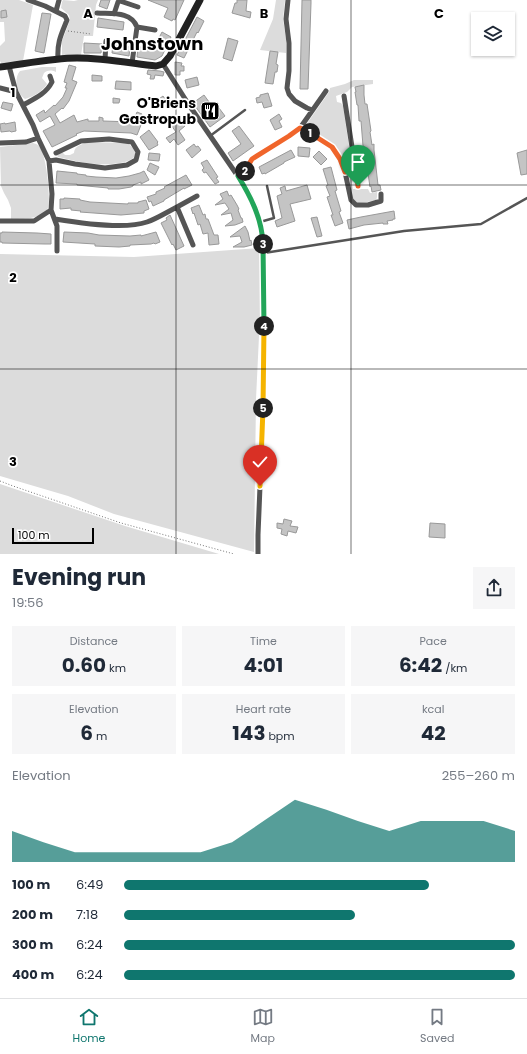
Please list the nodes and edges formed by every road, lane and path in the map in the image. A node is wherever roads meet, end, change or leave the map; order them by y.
1 (28, 0) edge
2 (59, 0) edge
3 (200, 0) edge
4 (288, 0) edge
5 (138, 7) dead end
6 (56, 11) junction
7 (97, 13) dead end
8 (114, 14) junction
9 (137, 27) junction
10 (155, 30) dead end
11 (68, 31) dead end
12 (91, 34) dead end
13 (106, 41) dead end
14 (58, 59) junction
15 (105, 60) junction
16 (132, 63) junction
17 (163, 64) junction
18 (9, 66) junction
19 (0, 67) edge
20 (50, 76) dead end
21 (0, 88) edge
22 (326, 91) dead end
23 (16, 92) junction
24 (344, 96) dead end
25 (23, 105) junction
26 (245, 110) dead end
27 (312, 110) junction
28 (300, 128) junction
29 (209, 136) junction
30 (38, 138) junction
31 (0, 143) edge
32 (56, 153) dead end
33 (49, 161) junction
34 (356, 169) junction
35 (345, 172) junction
36 (238, 176) junction
37 (267, 186) dead end
38 (358, 186) dead end
39 (381, 194) dead end
40 (197, 196) dead end
41 (527, 198) edge
42 (177, 207) junction
43 (51, 210) junction
44 (55, 219) junction
45 (0, 221) edge
46 (260, 222) junction
47 (193, 245) dead end
48 (57, 251) dead end
49 (264, 253) junction
50 (0, 481) edge
51 (234, 554) edge
52 (258, 554) edge

1 - 6 street
2 - 6 street
3 - 17 street
4 - 27 street
5 - 8 street
6 - 14 street
7 - 8 street
8 - 9 street
9 - 10 street
9 - 16 street
11 - 12 path
13 - 15 street
14 - 15 street
14 - 18 street
15 - 16 street
16 - 17 street
17 - 29 street
18 - 19 street
18 - 23 street
20 - 25 street
21 - 23 street
22 - 27 street
23 - 25 street
24 - 34 street
25 - 30 street
26 - 29 lane
27 - 28 street
28 - 35 street
28 - 36 street
29 - 36 street
30 - 31 street
30 - 33 street
32 - 33 street
33 - 43 street
34 - 35 street
34 - 38 street
35 - 39 street
36 - 46 street
37 - 46 lane
40 - 42 street
41 - 49 lane
42 - 44 street
42 - 47 street
43 - 44 street
43 - 45 street
44 - 48 street
46 - 49 street
49 - 52 street
50 - 51 path

